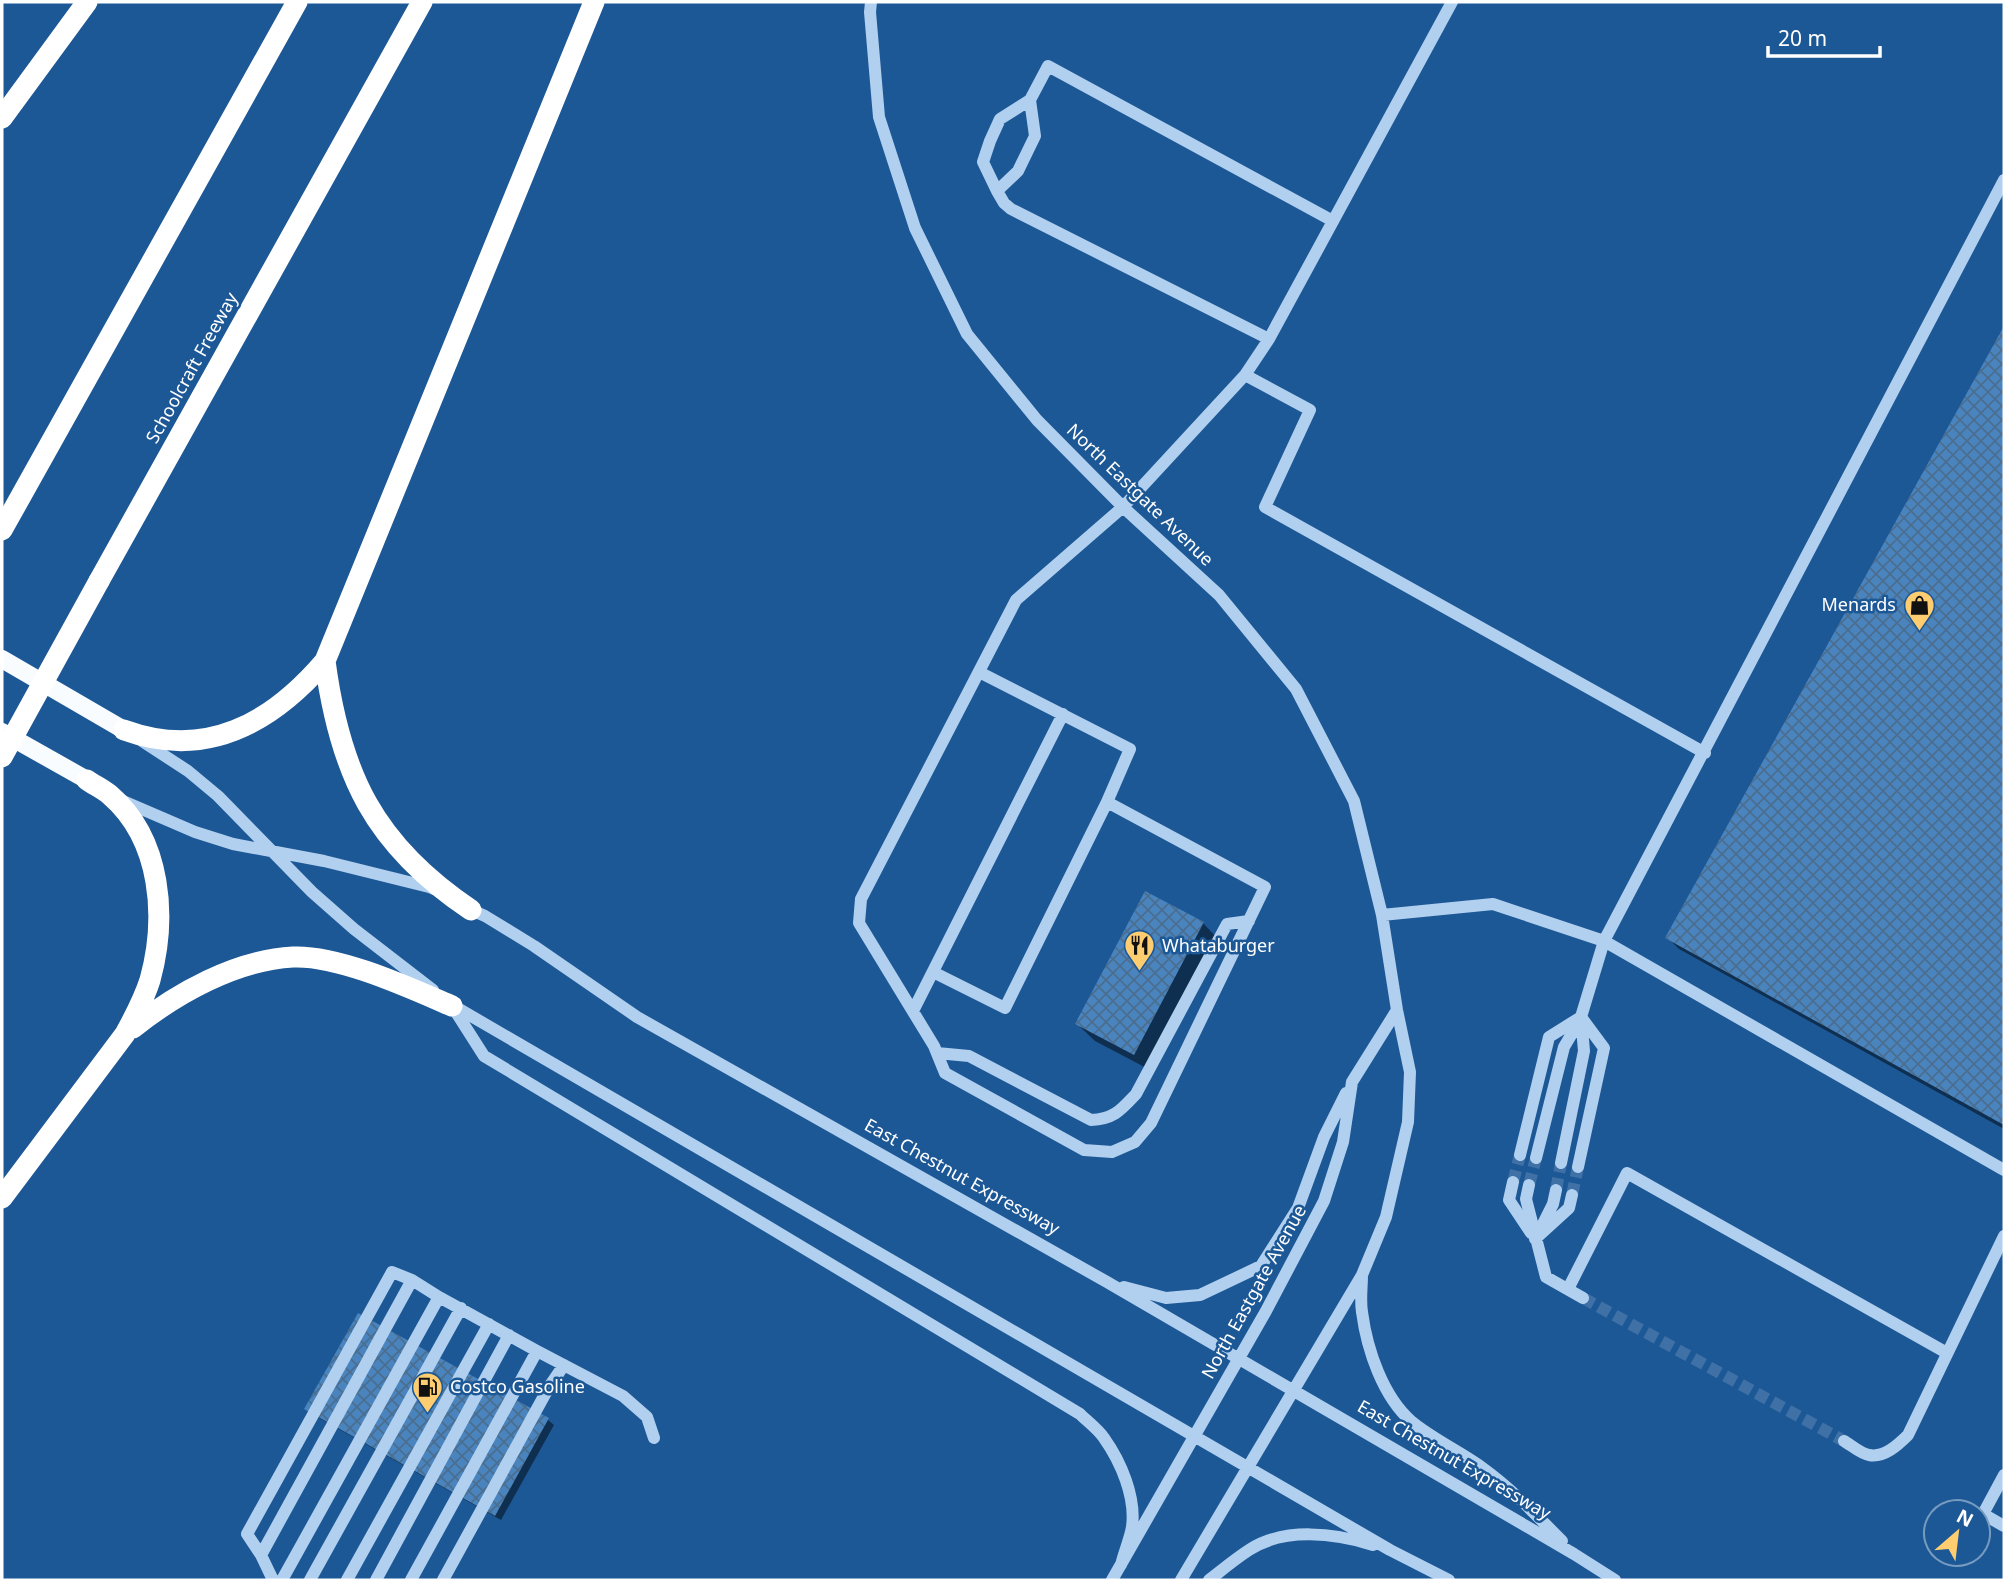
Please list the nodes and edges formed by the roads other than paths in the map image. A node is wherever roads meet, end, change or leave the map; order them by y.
1 (87, 2) edge
2 (297, 2) edge
3 (422, 2) edge
4 (594, 2) edge
5 (871, 2) edge
6 (1452, 2) edge
7 (1030, 100) junction
8 (2, 118) edge
9 (2004, 180) edge
10 (997, 191) junction
11 (1333, 221) junction
12 (1269, 339) junction
13 (1245, 375) junction
14 (1123, 507) junction
15 (2, 530) edge
16 (2, 659) edge
17 (325, 661) junction
18 (979, 672) junction
19 (1063, 715) junction
20 (124, 730) junction
21 (2, 732) edge
22 (1704, 753) junction
23 (2, 757) edge
24 (87, 780) junction
25 (1107, 802) junction
26 (273, 852) junction
27 (471, 910) junction
28 (1382, 915) junction
29 (1249, 921) junction
30 (1604, 941) junction
31 (933, 972) junction
32 (452, 1006) junction
33 (1397, 1010) junction
34 (913, 1011) junction
35 (1581, 1017) junction
36 (125, 1034) junction
37 (937, 1053) junction
38 (1352, 1082) junction
39 (1520, 1154) tunnel mouth
40 (1536, 1158) tunnel mouth
41 (1561, 1163) tunnel mouth
42 (1578, 1167) tunnel mouth
43 (2004, 1170) edge
44 (1513, 1182) tunnel mouth
45 (1529, 1185) tunnel mouth
46 (1556, 1190) tunnel mouth
47 (1572, 1195) tunnel mouth
48 (2, 1198) edge
49 (2004, 1236) edge
50 (1535, 1239) junction
51 (1362, 1275) junction
52 (412, 1280) junction
53 (1107, 1282) junction
54 (1568, 1289) junction
55 (439, 1297) junction
56 (1583, 1298) tunnel mouth
57 (461, 1308) junction
58 (489, 1324) junction
59 (509, 1335) junction
60 (537, 1351) junction
61 (1947, 1353) junction
62 (1237, 1358) junction
63 (564, 1365) junction
64 (1292, 1390) junction
65 (1194, 1436) junction
66 (654, 1438) dead end
67 (1844, 1441) tunnel mouth
68 (1248, 1467) junction
69 (2004, 1475) edge
70 (2004, 1526) edge
71 (1390, 1550) junction
72 (1574, 1554) junction
73 (261, 1555) junction
74 (1121, 1564) junction
75 (273, 1580) edge
76 (282, 1580) edge
77 (310, 1580) edge
78 (347, 1580) edge
79 (376, 1580) edge
80 (411, 1580) edge
81 (443, 1580) edge
82 (1112, 1580) edge
83 (1181, 1580) edge
84 (1209, 1580) edge
85 (1449, 1580) edge
86 (1615, 1580) edge

1 - 8 highway
2 - 15 highway
3 - 23 highway, Schoolcraft Freeway, bridge
4 - 17 highway
5 - 14 street, North Eastgate Avenue
6 - 11 street
7 - 10 street
7 - 10 street
7 - 11 street
9 - 22 street
10 - 12 street
11 - 12 street
12 - 13 street
13 - 14 street
13 - 22 street
14 - 18 street
14 - 28 street, North Eastgate Avenue
16 - 20 main road
17 - 20 highway
17 - 27 highway
18 - 19 street
18 - 34 street
19 - 25 street
19 - 31 street
20 - 26 street
21 - 24 main road, East Chestnut Expressway
22 - 30 street
24 - 26 street, East Chestnut Expressway
24 - 36 highway
25 - 29 street
25 - 31 street
26 - 27 street, East Chestnut Expressway
26 - 32 street
27 - 53 street, East Chestnut Expressway
28 - 30 street
28 - 33 street, North Eastgate Avenue
29 - 37 street
29 - 37 street
30 - 35 street
30 - 43 street
31 - 34 street
32 - 36 highway
32 - 65 street
32 - 74 street
33 - 38 street, North Eastgate Avenue
33 - 51 street, North Eastgate Avenue
34 - 37 street
35 - 39 street
35 - 40 street
35 - 41 street
35 - 42 street
36 - 48 highway
38 - 53 street
38 - 62 street, North Eastgate Avenue
44 - 50 street
45 - 50 street
46 - 50 street
47 - 50 street
49 - 61 street
50 - 54 street
51 - 64 street, North Eastgate Avenue
51 - 72 street
52 - 55 street
52 - 73 street
52 - 73 street
53 - 62 street, East Chestnut Expressway
54 - 56 street
54 - 61 street
55 - 57 street
55 - 76 street
57 - 58 street
57 - 77 street
58 - 59 street
58 - 78 street
59 - 60 street
59 - 79 street
60 - 63 street
60 - 80 street
61 - 67 street
62 - 64 street, East Chestnut Expressway
62 - 65 street, North Eastgate Avenue
63 - 66 street
63 - 81 street
64 - 68 street, North Eastgate Avenue
64 - 72 street, East Chestnut Expressway
65 - 68 street
65 - 74 street, North Eastgate Avenue
68 - 71 street
68 - 83 street, North Eastgate Avenue
69 - 70 street
71 - 84 street
71 - 85 street
72 - 86 street, East Chestnut Expressway
73 - 75 street
74 - 82 street, North Eastgate Avenue

